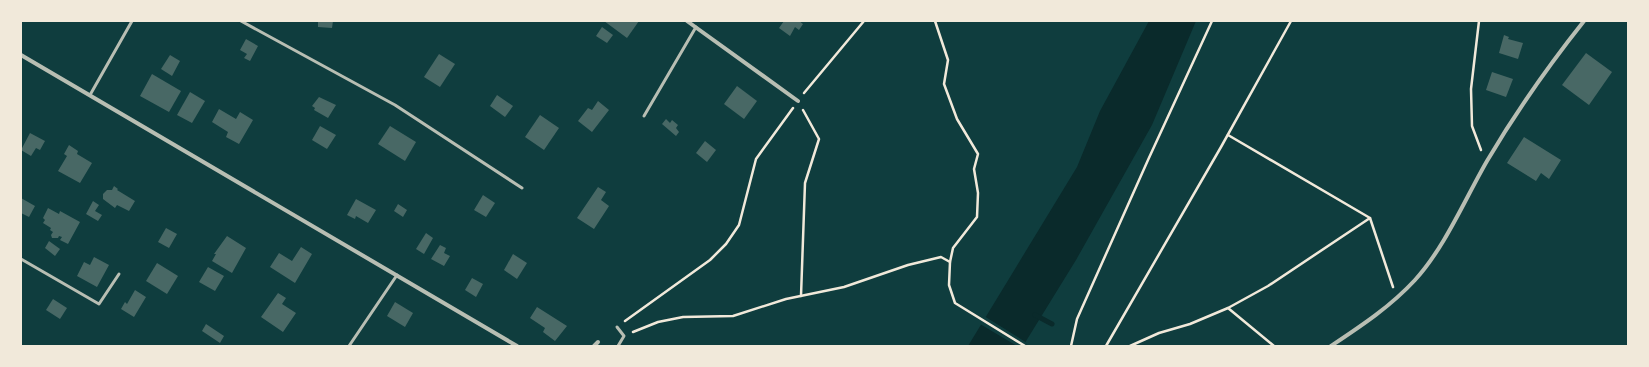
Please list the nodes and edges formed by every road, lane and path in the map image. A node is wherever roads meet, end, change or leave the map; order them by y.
1 (132, 21) edge
2 (241, 21) edge
3 (687, 21) edge
4 (864, 21) edge
5 (935, 21) edge
6 (1212, 21) edge
7 (1291, 21) edge
8 (1479, 21) edge
9 (1584, 21) edge
10 (696, 27) junction
11 (21, 55) edge
12 (90, 95) junction
13 (798, 100) junction
14 (644, 116) dead end
15 (1228, 135) junction
16 (1488, 161) junction
17 (522, 188) dead end
18 (1370, 218) junction
19 (21, 259) edge
20 (950, 262) junction
21 (119, 274) dead end
22 (397, 275) junction
23 (801, 296) junction
24 (1397, 299) junction
25 (1228, 308) junction
26 (616, 327) joint
27 (624, 336) junction
28 (349, 346) edge
29 (517, 346) edge
30 (618, 346) edge
31 (1025, 346) edge
32 (1070, 346) edge
33 (1106, 346) edge
34 (1130, 346) edge
35 (1274, 346) edge
36 (1332, 346) edge

1 - 12 lane
2 - 17 lane
3 - 10 street
4 - 13 path
5 - 20 path
6 - 32 path
7 - 15 path
8 - 16 path
9 - 16 street
10 - 13 street
10 - 14 lane
11 - 12 street
12 - 22 street
13 - 23 path
13 - 26 path
15 - 18 path
15 - 33 path
16 - 24 street
18 - 24 path
18 - 25 path
19 - 21 lane
20 - 23 path
20 - 31 path
22 - 28 lane
22 - 29 street
23 - 27 path
24 - 36 street
25 - 34 path
25 - 35 path
26 - 27 lane
27 - 30 lane

